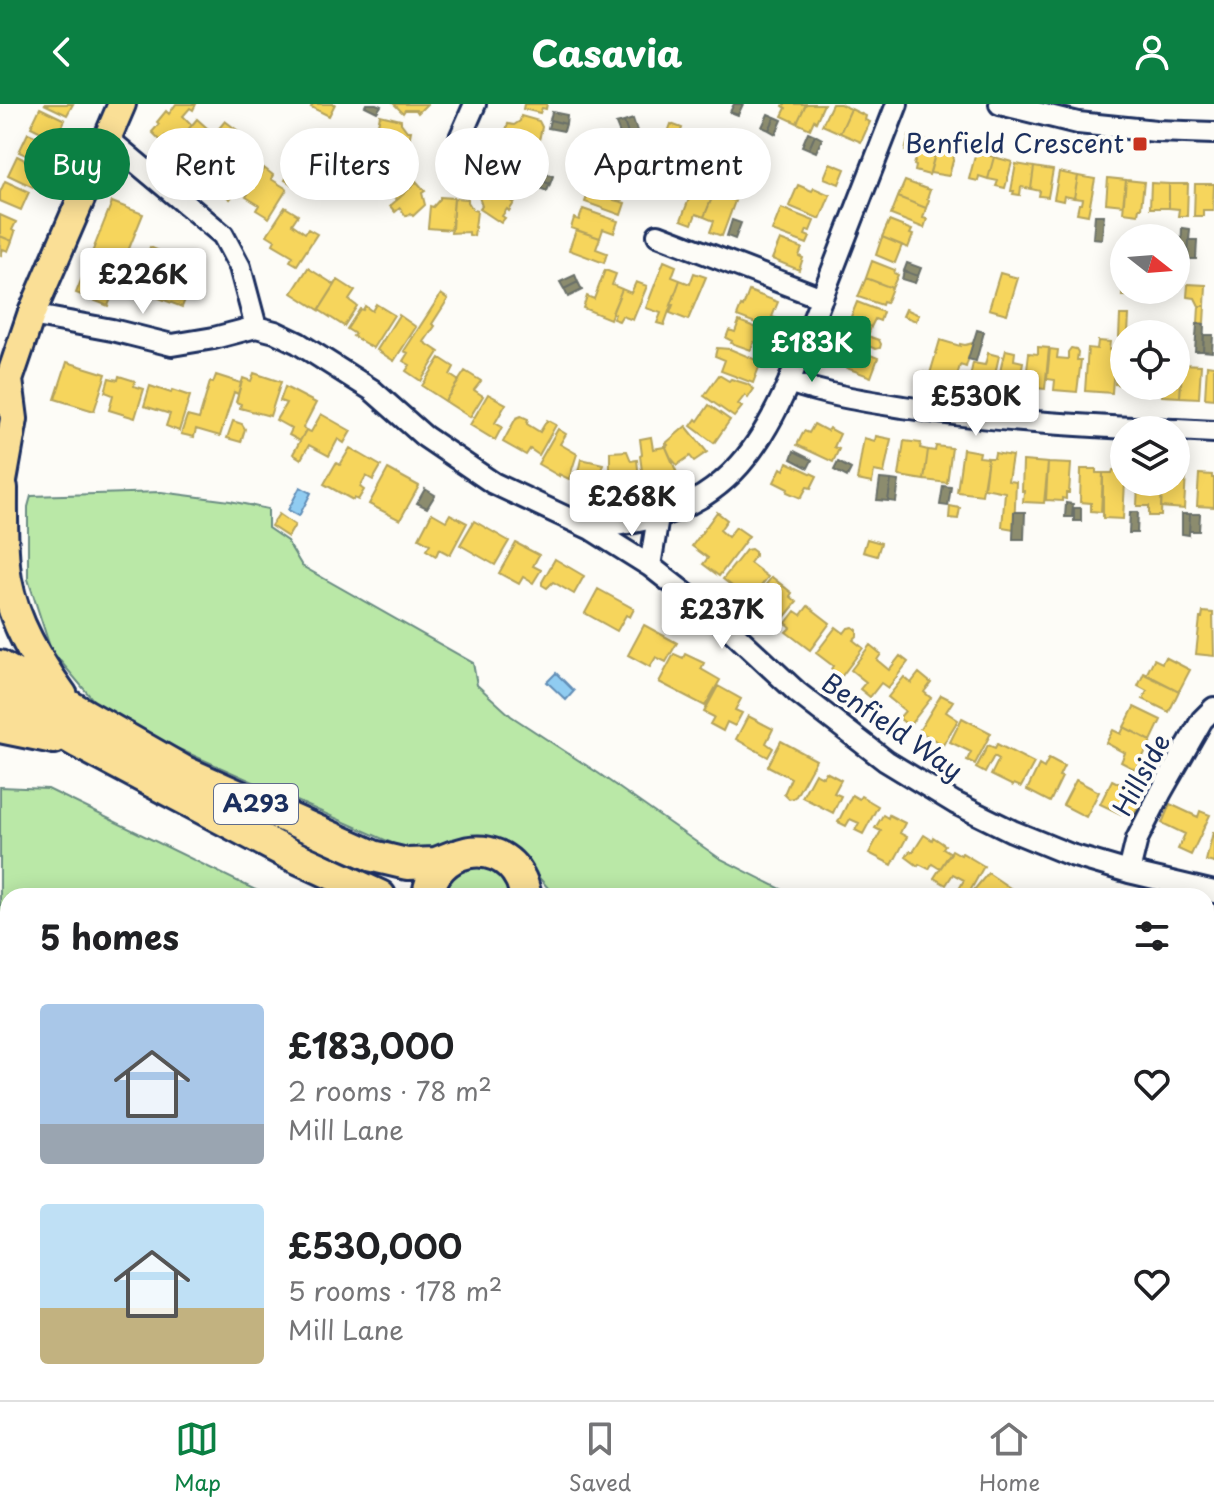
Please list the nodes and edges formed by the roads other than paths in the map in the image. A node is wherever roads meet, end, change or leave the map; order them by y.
1 (122, 104) edge
2 (475, 104) edge
3 (897, 104) edge
4 (1000, 104) edge
5 (111, 128) edge
6 (464, 128) edge
7 (1214, 133) edge
8 (130, 157) edge
9 (80, 200) edge
10 (658, 235) dead end
11 (822, 298) junction
12 (31, 315) junction
13 (256, 327) junction
14 (789, 382) junction
15 (5, 389) edge
16 (1110, 425) edge
17 (1190, 431) edge
18 (1214, 432) edge
19 (1, 493) edge
20 (658, 517) junction
21 (591, 529) junction
22 (650, 566) junction
23 (0, 666) edge
24 (0, 697) edge
25 (69, 705) junction
26 (1214, 708) edge
27 (0, 727) edge
28 (79, 743) junction
29 (454, 856) junction
30 (1129, 872) junction
31 (363, 888) edge
32 (430, 888) edge
33 (524, 888) edge
34 (1197, 888) edge

1 - 5 main road
2 - 6 street
3 - 11 street
4 - 7 street
8 - 13 street
9 - 12 main road
10 - 11 street
11 - 14 street
12 - 13 street
12 - 15 main road
13 - 21 street, Benfield Way
14 - 16 street
14 - 20 street
15 - 19 main road
17 - 18 street
19 - 25 highway, A293
20 - 21 street
20 - 22 street
21 - 22 street, Benfield Way
22 - 30 street, Benfield Way
23 - 25 highway, A293
24 - 28 highway, A293
25 - 29 highway, A293
26 - 30 street, Hillside
27 - 28 highway, A293
28 - 31 highway, A293
29 - 32 highway
29 - 33 highway
30 - 34 street, Benfield Way

